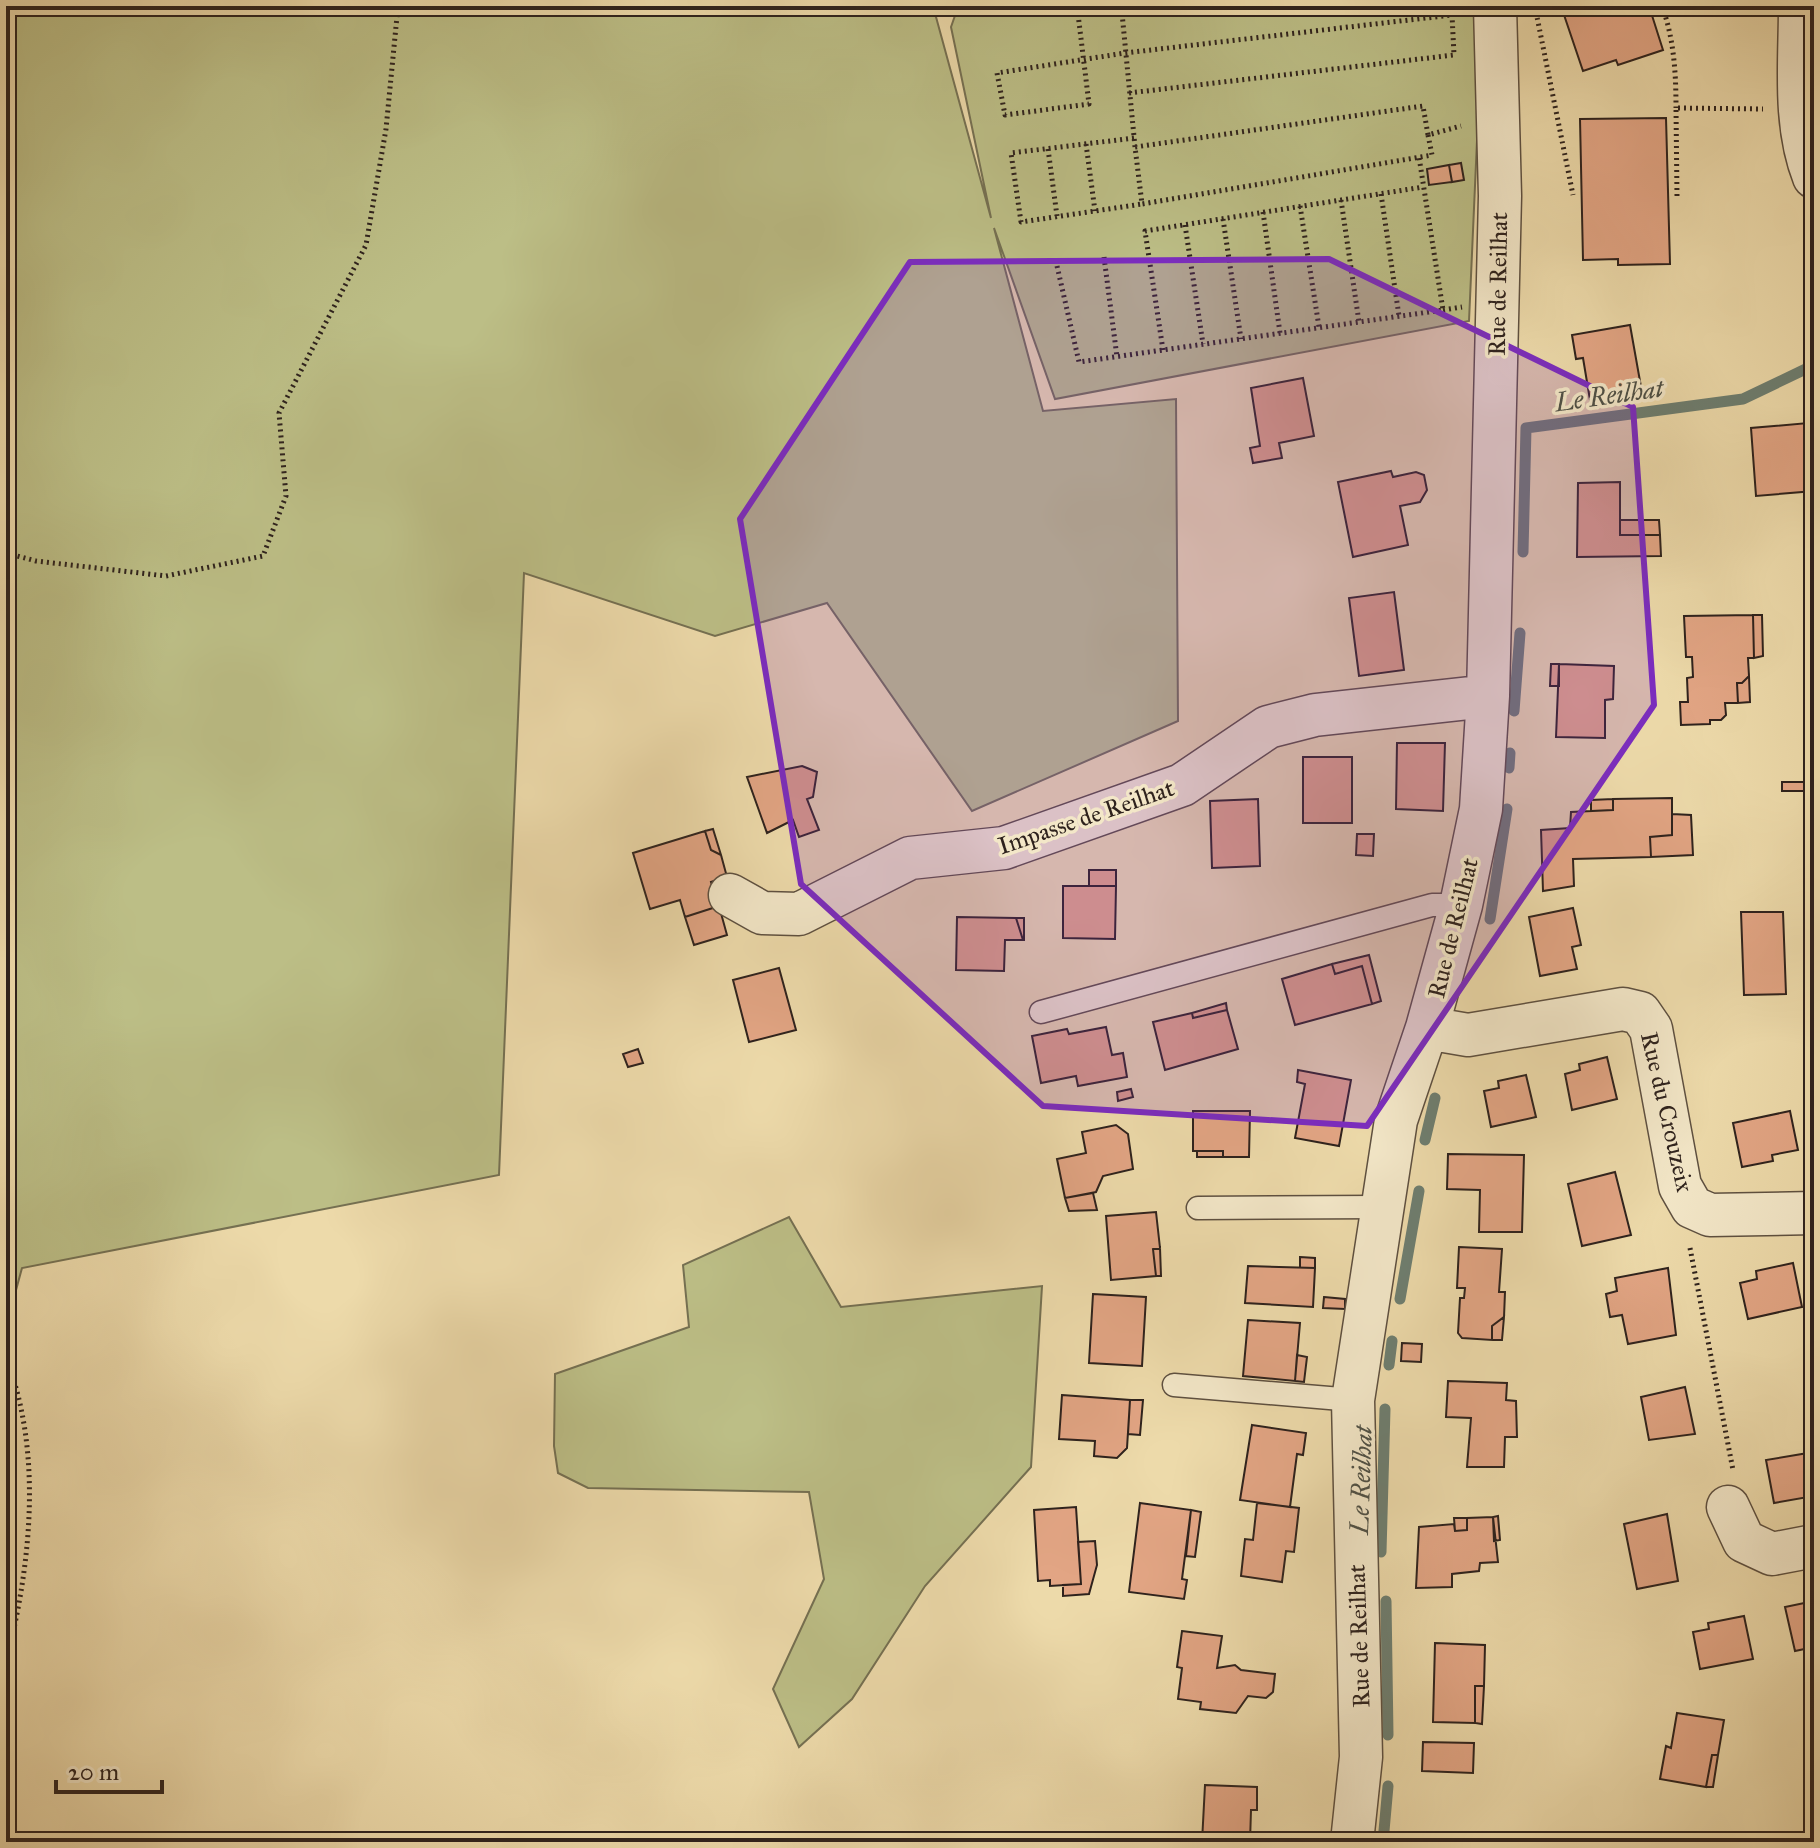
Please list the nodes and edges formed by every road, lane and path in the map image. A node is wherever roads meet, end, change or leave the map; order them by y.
1 (398, 6) edge
2 (1183, 6) edge
3 (1451, 6) edge
4 (1495, 6) edge
5 (1535, 6) edge
6 (1662, 6) edge
7 (1800, 6) edge
8 (1078, 14) dead end
9 (1452, 15) junction
10 (1125, 53) junction
11 (1084, 60) junction
12 (1129, 93) junction
13 (1676, 108) junction
14 (1799, 109) junction
15 (1497, 116) junction
16 (1428, 135) junction
17 (1134, 138) junction
18 (1086, 144) junction
19 (1135, 147) junction
20 (1048, 149) junction
21 (1419, 157) junction
22 (1814, 177) edge
23 (1423, 187) junction
24 (1381, 194) junction
25 (1573, 195) dead end
26 (1677, 196) dead end
27 (1341, 200) junction
28 (1142, 204) junction
29 (1300, 206) junction
30 (1095, 211) junction
31 (1263, 212) junction
32 (1057, 216) junction
33 (1223, 219) junction
34 (1185, 225) junction
35 (1104, 257) dead end
36 (1057, 266) dead end
37 (1399, 316) junction
38 (1359, 322) junction
39 (1319, 327) junction
40 (1280, 333) junction
41 (1241, 339) junction
42 (1203, 344) junction
43 (1163, 350) junction
44 (1117, 357) junction
45 (6, 553) edge
46 (1488, 696) junction
47 (730, 895) dead end
48 (1461, 905) junction
49 (1041, 1012) dead end
50 (1427, 1028) junction
51 (1380, 1207) junction
52 (1692, 1207) junction
53 (1198, 1208) dead end
54 (1814, 1213) edge
55 (6, 1358) edge
56 (1174, 1385) dead end
57 (1353, 1400) junction
58 (1728, 1507) joint
59 (1814, 1546) edge
60 (6, 1662) edge
61 (1352, 1842) edge

1 - 45 path
2 - 10 path
3 - 9 path
4 - 15 street, Rue de Reilhat
5 - 25 path
6 - 13 path
7 - 14 street
8 - 11 path
9 - 10 path
9 - 12 path
10 - 11 path
10 - 12 path
11 - 11 path
12 - 17 path
13 - 14 path
13 - 26 path
14 - 22 street
15 - 16 path
15 - 46 street, Rue de Reilhat
16 - 19 path
16 - 21 path
17 - 18 path
17 - 19 path
18 - 20 path
18 - 30 path
19 - 28 path
20 - 32 path
20 - 32 path
21 - 23 path
21 - 28 path
23 - 24 path
23 - 37 path
24 - 27 path
24 - 37 path
27 - 29 path
27 - 38 path
28 - 30 path
29 - 31 path
29 - 39 path
30 - 32 path
31 - 33 path
31 - 40 path
33 - 34 path
33 - 41 path
34 - 42 path
34 - 43 path
35 - 44 path
36 - 44 path
37 - 38 path
38 - 39 path
39 - 40 path
40 - 41 path
41 - 42 path
42 - 43 path
43 - 44 path
46 - 47 street, Impasse de Reilhat
46 - 48 street, Rue de Reilhat
48 - 49 lane
48 - 50 street, Rue de Reilhat
50 - 51 street, Rue de Reilhat
50 - 52 street, Rue du Crouzeix
51 - 53 lane
51 - 57 street, Rue de Reilhat
52 - 54 street, Rue du Crouzeix
52 - 58 path
55 - 60 path
56 - 57 lane
57 - 61 street, Rue de Reilhat
58 - 59 street

